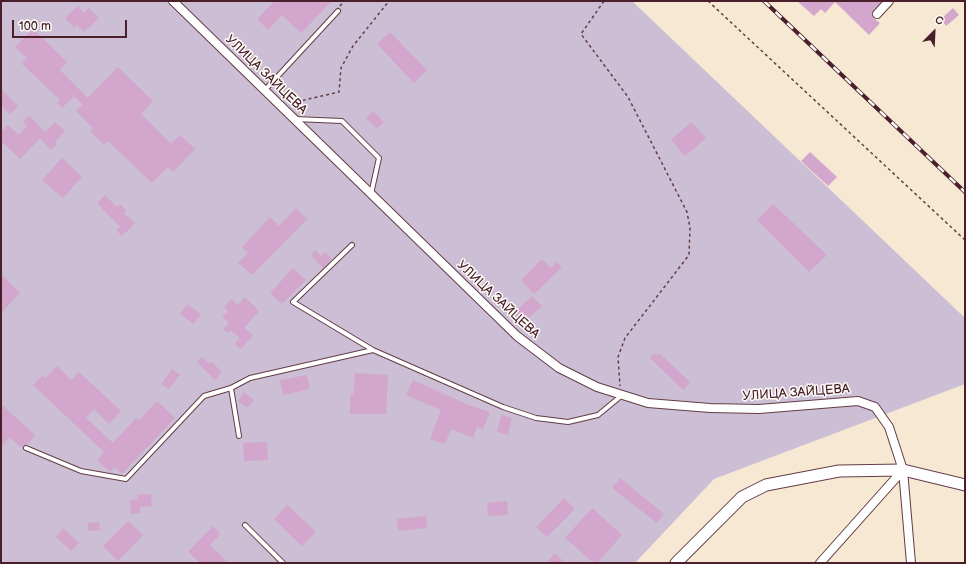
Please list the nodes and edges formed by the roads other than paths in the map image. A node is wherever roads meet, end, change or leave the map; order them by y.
1 (173, 1) edge
2 (889, 1) edge
3 (338, 11) dead end
4 (877, 14) dead end
5 (265, 90) junction
6 (294, 119) junction
7 (371, 194) junction
8 (352, 245) dead end
9 (373, 350) junction
10 (232, 388) junction
11 (621, 396) junction
12 (239, 436) dead end
13 (26, 448) dead end
14 (903, 470) junction
15 (965, 485) edge
16 (245, 525) dead end
17 (283, 563) edge
18 (676, 563) edge
19 (820, 563) edge
20 (911, 563) edge

1 - 5 street, УЛИЦА ЗАЙЦЕВА
2 - 4 street
3 - 5 lane
5 - 6 street, УЛИЦА ЗАЙЦЕВА
6 - 7 street, УЛИЦА ЗАЙЦЕВА
6 - 7 lane
7 - 11 street, УЛИЦА ЗАЙЦЕВА
8 - 9 lane
9 - 10 lane
9 - 11 lane
10 - 12 lane
10 - 13 lane
11 - 14 street, УЛИЦА ЗАЙЦЕВА
14 - 15 street
14 - 18 street
14 - 19 street
14 - 20 street, УЛИЦА ЗАЙЦЕВА
16 - 17 lane

